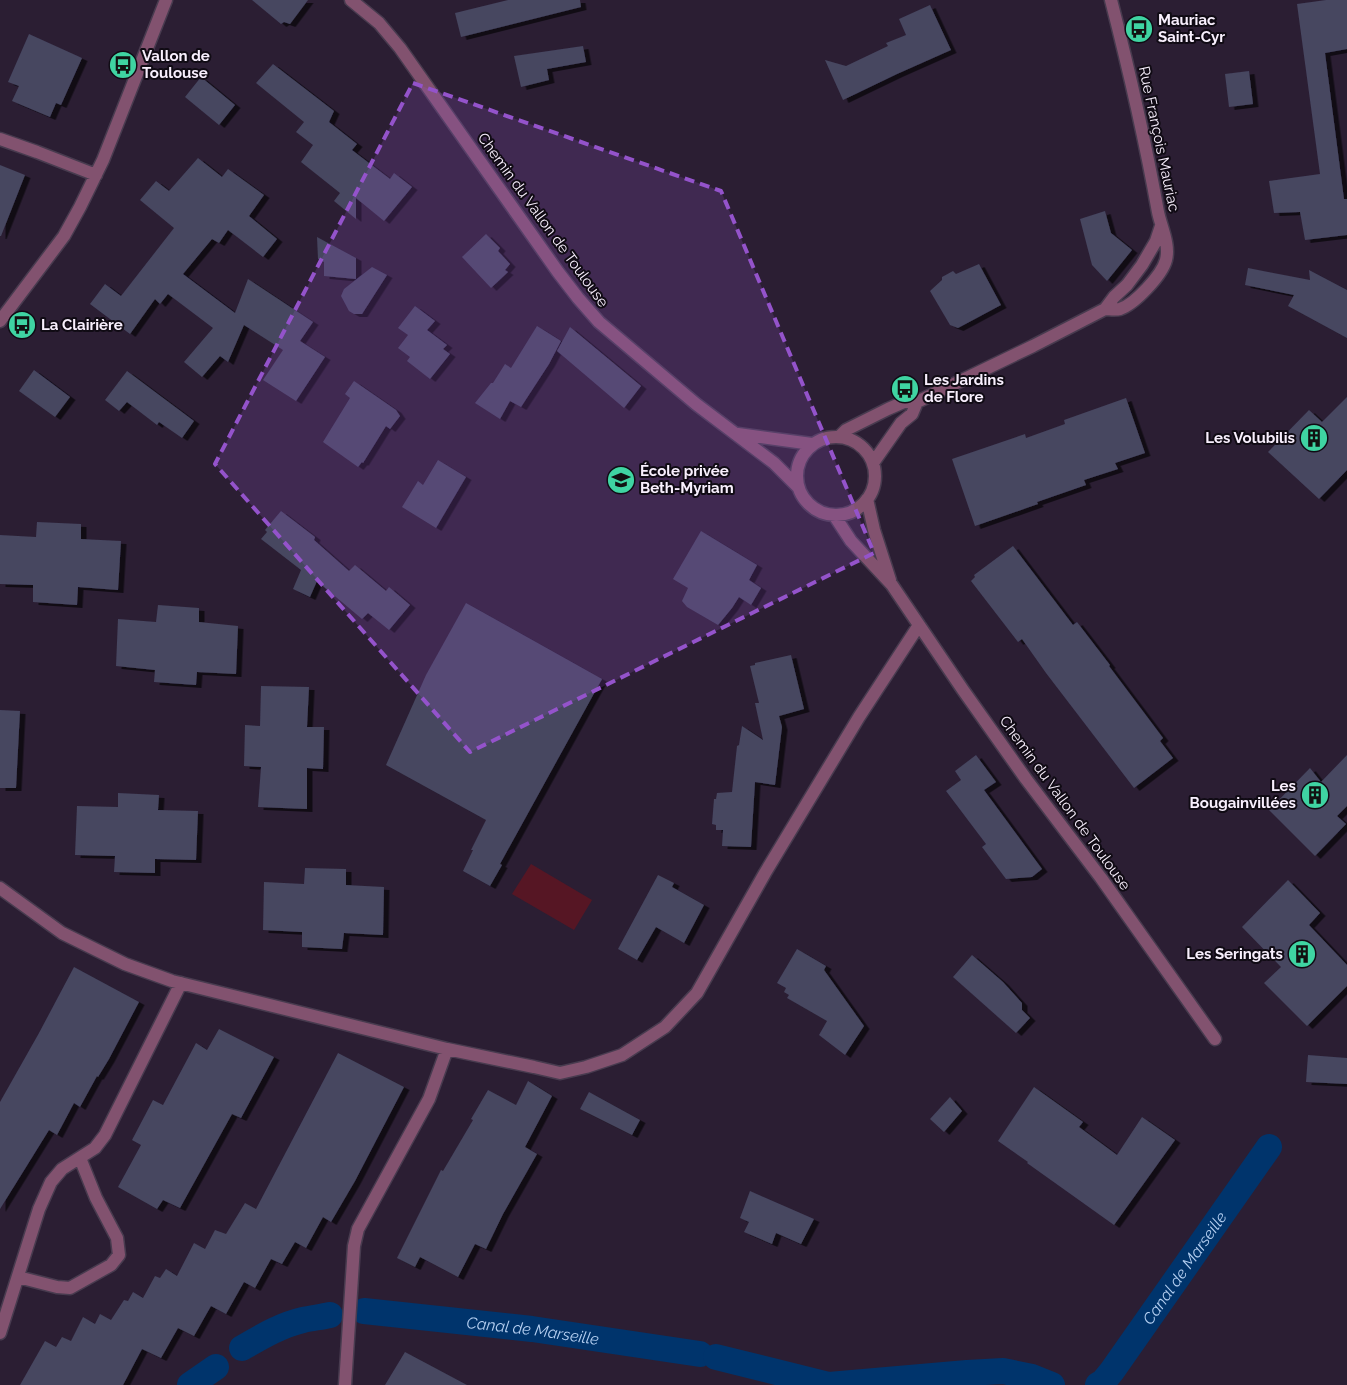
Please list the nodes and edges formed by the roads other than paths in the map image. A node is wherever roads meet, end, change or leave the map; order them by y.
1 (166, 0) edge
2 (351, 0) edge
3 (1112, 0) edge
4 (0, 140) edge
5 (96, 175) junction
6 (1161, 226) junction
7 (1104, 308) junction
8 (0, 321) edge
9 (917, 402) junction
10 (736, 434) junction
11 (839, 437) junction
12 (812, 444) junction
13 (873, 464) junction
14 (798, 487) junction
15 (867, 499) junction
16 (834, 515) junction
17 (892, 585) junction
18 (919, 625) junction
19 (0, 888) edge
20 (181, 983) junction
21 (1215, 1039) dead end
22 (448, 1049) junction
23 (80, 1158) junction
24 (18, 1277) junction
25 (0, 1333) edge
26 (345, 1385) edge

1 - 5 street
2 - 10 street, Chemin du Vallon de Toulouse
3 - 6 street, Rue François Mauriac
4 - 5 street
5 - 8 street
6 - 7 street, Rue François Mauriac
6 - 7 street, Rue François Mauriac
7 - 9 street, Rue François Mauriac
9 - 11 street, Rue François Mauriac
9 - 13 street, Rue François Mauriac
10 - 12 street, Chemin du Vallon de Toulouse
10 - 14 street, Chemin du Vallon de Toulouse
11 - 12 street
11 - 13 street
12 - 14 street
13 - 15 street
14 - 16 street
15 - 16 street
15 - 17 street, Chemin du Vallon de Toulouse
16 - 17 street, Chemin du Vallon de Toulouse
17 - 18 street, Chemin du Vallon de Toulouse
18 - 21 street, Chemin du Vallon de Toulouse
18 - 22 street
19 - 20 street
20 - 22 street
20 - 23 street
22 - 26 street
23 - 24 street
23 - 24 street
24 - 25 street

